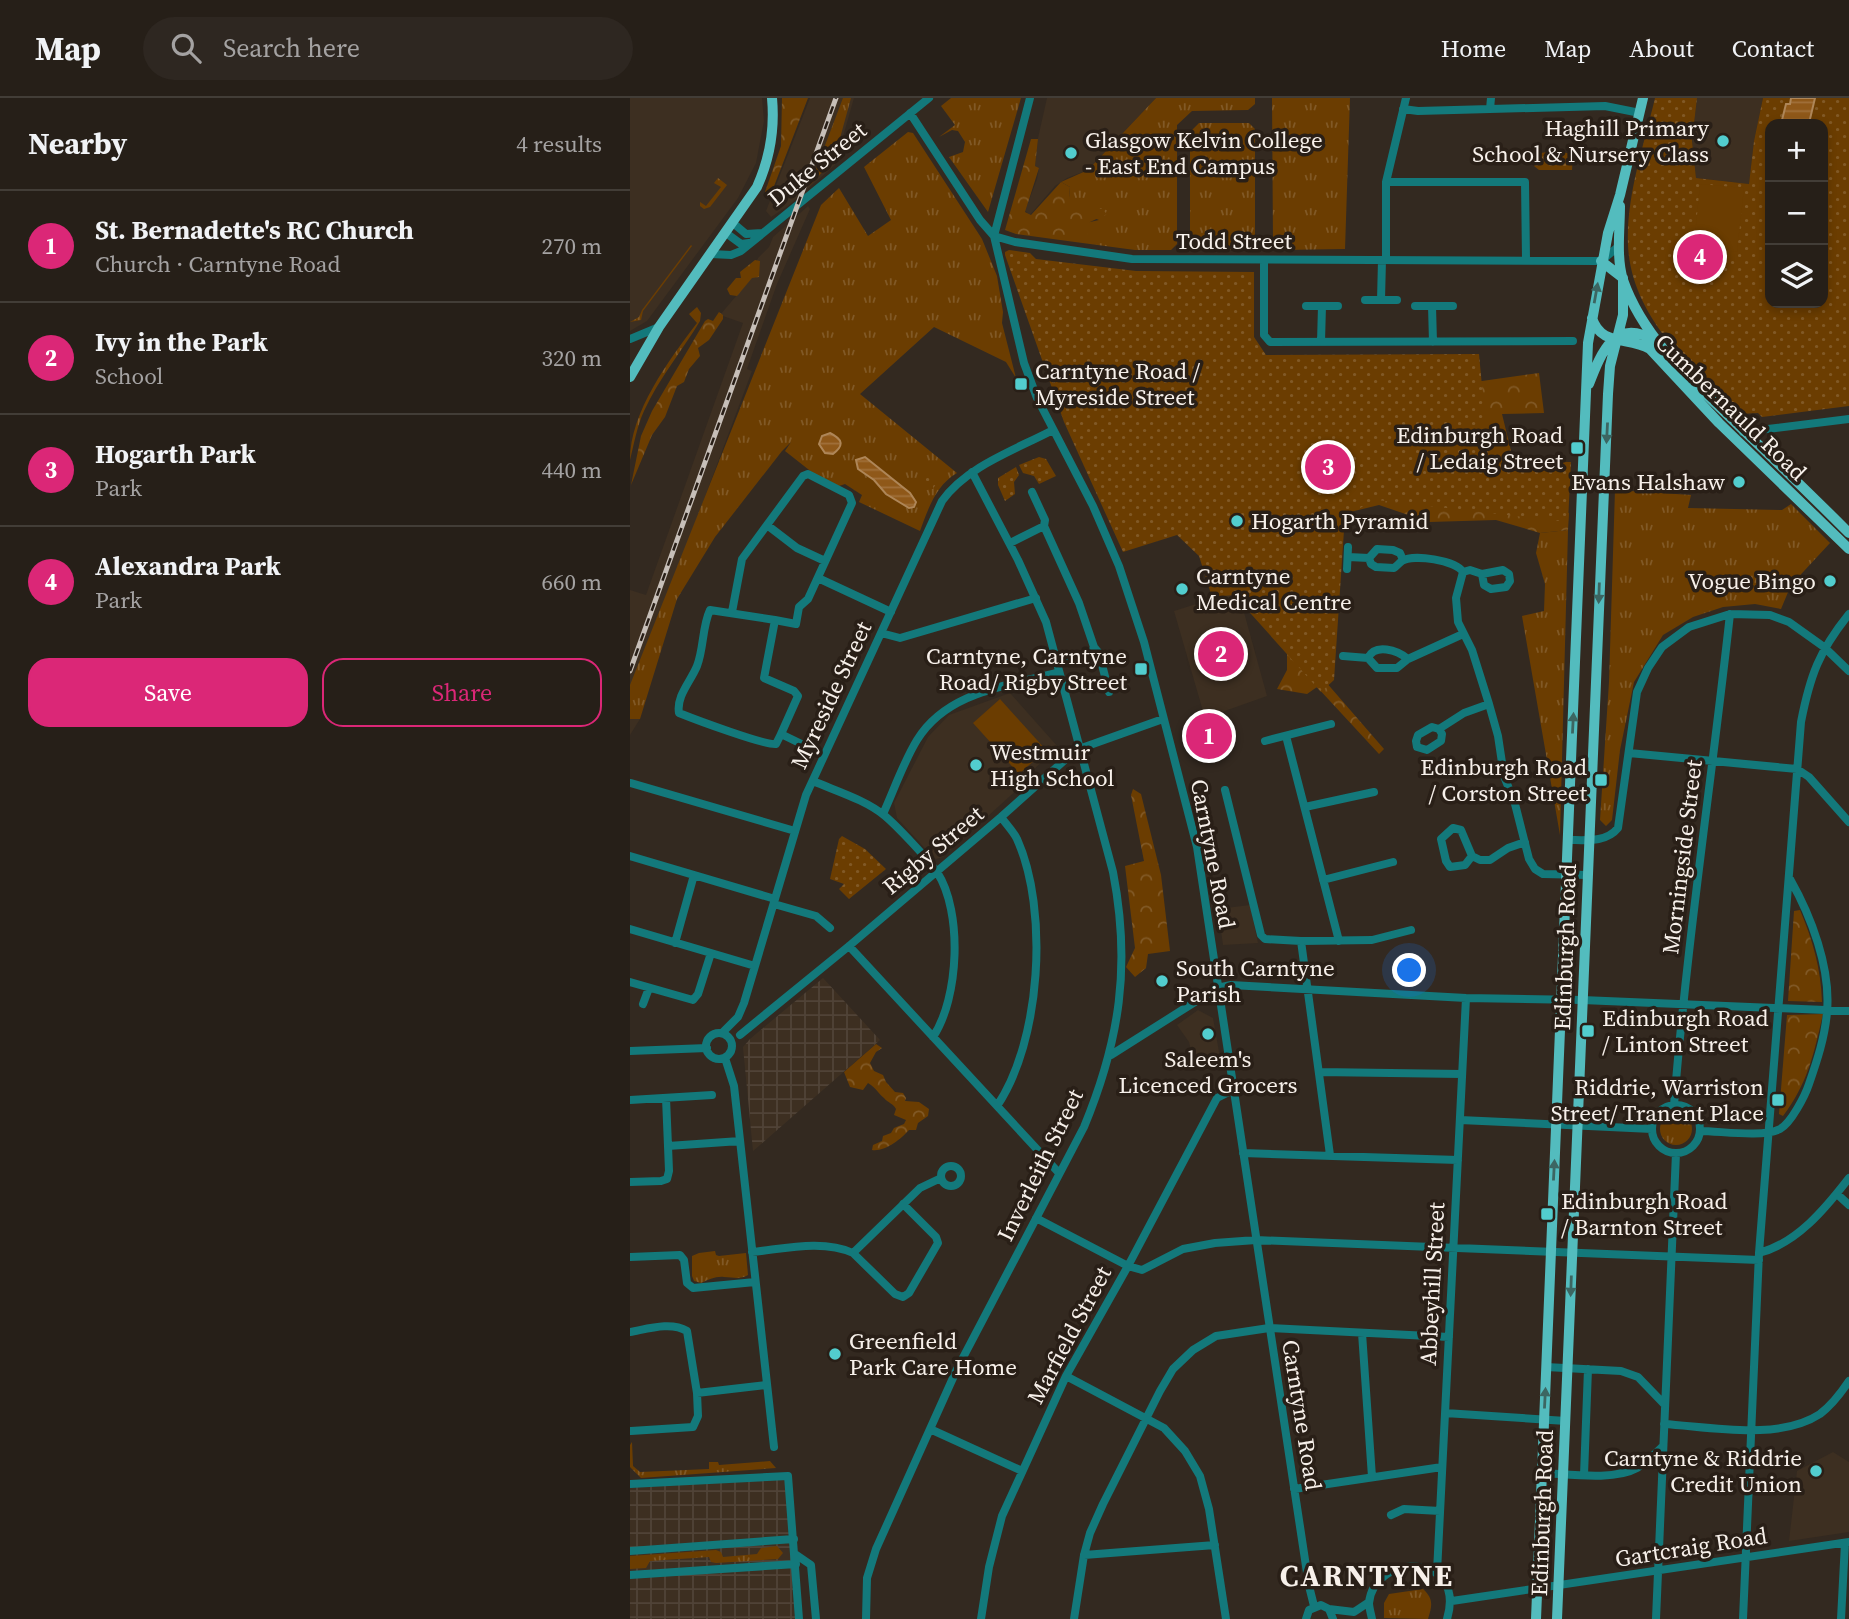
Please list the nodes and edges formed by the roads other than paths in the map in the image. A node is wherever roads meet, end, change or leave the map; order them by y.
1 (772, 98) edge
2 (929, 98) edge
3 (1030, 98) edge
4 (1406, 98) edge
5 (1491, 98) edge
6 (1643, 98) edge
7 (1403, 109) junction
8 (1490, 109) junction
9 (911, 113) junction
10 (1640, 113) junction
11 (1386, 182) junction
12 (1620, 195) junction
13 (733, 223) junction
14 (726, 233) junction
15 (762, 233) junction
16 (994, 236) junction
17 (752, 242) junction
18 (1619, 246) junction
19 (711, 254) junction
20 (1264, 260) junction
21 (1384, 260) junction
22 (1527, 260) junction
23 (1601, 261) junction
24 (1623, 278) junction
25 (1365, 300) dead end
26 (1381, 300) junction
27 (1397, 300) dead end
28 (1306, 306) dead end
29 (1322, 306) junction
30 (1338, 306) dead end
31 (1415, 306) dead end
32 (1432, 306) junction
33 (1453, 306) dead end
34 (1592, 318) junction
35 (659, 327) junction
36 (630, 339) edge
37 (1616, 339) junction
38 (1573, 341) dead end
39 (1321, 342) junction
40 (1433, 342) junction
41 (1657, 342) junction
42 (631, 371) edge
43 (1585, 395) junction
44 (1849, 419) edge
45 (1053, 430) junction
46 (1744, 431) junction
47 (1736, 439) junction
48 (972, 472) junction
49 (1032, 492) dead end
50 (767, 525) junction
51 (1044, 526) junction
52 (1845, 529) edge
53 (1010, 544) junction
54 (1849, 550) edge
55 (1369, 558) junction
56 (1403, 560) junction
57 (825, 561) junction
58 (1347, 569) dead end
59 (1463, 572) junction
60 (1482, 574) dead end
61 (818, 579) junction
62 (1036, 598) junction
63 (732, 612) junction
64 (891, 612) junction
65 (1730, 614) junction
66 (1849, 614) edge
67 (775, 620) junction
68 (881, 633) junction
69 (1463, 634) junction
70 (1094, 647) junction
71 (1824, 647) junction
72 (1343, 656) dead end
73 (1368, 658) junction
74 (1408, 659) junction
75 (1059, 667) junction
76 (1849, 671) edge
77 (1109, 692) dead end
78 (1489, 704) junction
79 (1163, 719) junction
80 (1331, 724) dead end
81 (1439, 729) dead end
82 (781, 734) junction
83 (1286, 736) junction
84 (1265, 741) dead end
85 (1080, 747) junction
86 (1629, 753) junction
87 (824, 755) junction
88 (1714, 761) junction
89 (1797, 769) junction
90 (813, 780) junction
91 (631, 783) edge
92 (1226, 790) dead end
93 (1374, 792) dead end
94 (1305, 807) junction
95 (883, 814) junction
96 (1001, 817) junction
97 (1849, 822) edge
98 (795, 831) junction
99 (1568, 840) junction
100 (1589, 840) junction
101 (1525, 842) junction
102 (630, 856) edge
103 (1472, 856) junction
104 (1393, 862) dead end
105 (937, 872) junction
106 (694, 875) junction
107 (1566, 875) junction
108 (1588, 875) junction
109 (1790, 879) junction
110 (1323, 880) junction
111 (774, 901) junction
112 (830, 928) dead end
113 (630, 929) edge
114 (1411, 930) dead end
115 (1301, 941) junction
116 (1339, 941) junction
117 (675, 943) junction
118 (849, 946) junction
119 (711, 953) junction
120 (755, 966) junction
121 (630, 982) edge
122 (649, 988) junction
123 (1217, 988) junction
124 (1307, 988) junction
125 (1466, 998) junction
126 (1561, 999) junction
127 (1582, 1000) junction
128 (643, 1004) dead end
129 (1682, 1004) junction
130 (1780, 1007) junction
131 (1828, 1010) junction
132 (1849, 1011) edge
133 (722, 1033) junction
134 (740, 1035) dead end
135 (933, 1037) junction
136 (706, 1048) junction
137 (630, 1051) edge
138 (1111, 1055) junction
139 (724, 1058) junction
140 (1318, 1072) junction
141 (1462, 1074) junction
142 (1233, 1090) junction
143 (712, 1095) dead end
144 (666, 1098) junction
145 (630, 1100) edge
146 (1674, 1105) junction
147 (997, 1106) junction
148 (1460, 1120) junction
149 (1556, 1124) junction
150 (1577, 1126) junction
151 (1652, 1129) junction
152 (1700, 1130) junction
153 (1769, 1133) junction
154 (740, 1141) junction
155 (668, 1146) junction
156 (1243, 1153) junction
157 (1676, 1153) junction
158 (1330, 1155) junction
159 (1458, 1160) junction
160 (1059, 1174) junction
161 (941, 1178) dead end
162 (1849, 1178) edge
163 (630, 1182) edge
164 (1837, 1194) junction
165 (903, 1204) junction
166 (1849, 1205) edge
167 (1036, 1218) junction
168 (1256, 1240) junction
169 (1453, 1247) junction
170 (752, 1252) junction
171 (853, 1253) junction
172 (1551, 1253) junction
173 (1572, 1253) junction
174 (630, 1256) edge
175 (1671, 1256) junction
176 (1759, 1256) junction
177 (1128, 1266) junction
178 (755, 1282) junction
179 (1269, 1328) junction
180 (630, 1332) edge
181 (1362, 1333) junction
182 (1449, 1338) junction
183 (1546, 1367) junction
184 (1568, 1368) junction
185 (1588, 1369) junction
186 (1066, 1376) junction
187 (1849, 1381) edge
188 (766, 1385) junction
189 (697, 1393) junction
190 (1665, 1405) junction
191 (1445, 1413) junction
192 (1147, 1418) junction
193 (1544, 1420) junction
194 (1566, 1422) junction
195 (1664, 1424) junction
196 (930, 1429) junction
197 (1751, 1429) junction
198 (630, 1432) edge
199 (1663, 1446) junction
200 (774, 1447) dead end
201 (1442, 1467) junction
202 (1023, 1471) junction
203 (1542, 1472) junction
204 (1563, 1474) junction
205 (1584, 1475) junction
206 (1372, 1477) junction
207 (630, 1484) edge
208 (1294, 1489) junction
209 (1440, 1511) junction
210 (1391, 1515) dead end
211 (794, 1539) junction
212 (1847, 1542) edge
213 (1215, 1545) junction
214 (630, 1550) edge
215 (795, 1554) junction
216 (1084, 1555) junction
217 (1746, 1558) junction
218 (796, 1564) junction
219 (1437, 1572) junction
220 (1658, 1572) junction
221 (630, 1575) edge
222 (1559, 1586) junction
223 (1538, 1588) junction
224 (1451, 1601) junction
225 (1369, 1602) junction
226 (1314, 1606) junction
227 (1329, 1609) junction
228 (799, 1619) edge
229 (816, 1619) edge
230 (866, 1619) edge
231 (981, 1619) edge
232 (1073, 1619) edge
233 (1226, 1619) edge
234 (1306, 1619) edge
235 (1333, 1619) edge
236 (1372, 1619) edge
237 (1447, 1619) edge
238 (1536, 1619) edge
239 (1557, 1619) edge
240 (1656, 1619) edge
241 (1743, 1619) edge
242 (1841, 1619) edge

1 - 13 main road
2 - 9 street, Duke Street
3 - 16 street, Carntyne Road
4 - 7 street
5 - 8 street
6 - 10 main road
7 - 8 street
7 - 11 street
8 - 10 street
9 - 15 street, Duke Street
9 - 16 street
10 - 12 main road
11 - 21 street
11 - 22 street
12 - 18 main road
12 - 23 main road
13 - 14 main road
13 - 15 street, Duke Street
14 - 17 street
14 - 19 main road
15 - 17 street, Duke Street
16 - 20 street, Todd Street
16 - 45 street, Carntyne Road
17 - 19 street, Duke Street
18 - 23 street
18 - 24 main road
19 - 35 main road
20 - 21 street, Todd Street
20 - 39 street
21 - 22 street, Todd Street
21 - 26 street
22 - 23 street, Todd Street
23 - 24 main road
34 -> 23 main road
24 - 37 main road, Edinburgh Road
24 - 41 main road, Cumbernauld Road
25 - 26 street
26 - 27 street
28 - 29 street
29 - 30 street
29 - 39 street
31 - 32 street
32 - 33 street
32 - 40 street
34 - 37 main road
34 - 43 main road, Edinburgh Road
35 - 36 street
35 - 42 main road
37 - 41 main road
37 - 43 main road
37 - 47 main road, Cumbernauld Road
37 -> 100 main road, Edinburgh Road
38 - 40 street
39 - 40 street
41 - 46 main road, Cumbernauld Road
99 -> 43 main road, Edinburgh Road
44 - 46 street
45 - 48 street, Myreside Street
45 - 79 street, Carntyne Road
46 - 47 street
46 - 52 main road, Cumbernauld Road
47 - 54 main road, Cumbernauld Road
48 - 53 street, Inverleith Street
48 - 64 street, Myreside Street
49 - 51 street
50 - 57 street
50 - 57 street
50 - 63 street
51 - 53 street
51 - 70 street
53 - 62 street, Inverleith Street
55 - 56 street
55 - 56 street
55 - 58 street
56 - 59 street
57 - 61 street
59 - 60 street
59 - 69 street
61 - 64 street
61 - 67 street
62 - 68 street
62 - 75 street, Inverleith Street
63 - 67 street
63 - 82 street
64 - 68 street, Myreside Street
65 - 71 street
65 - 86 street
65 - 88 street, Morningside Street
66 - 71 street
67 - 82 street
68 - 87 street, Myreside Street
69 - 74 street
69 - 78 street
70 - 75 street
70 - 77 street
71 - 76 street
71 - 89 street
72 - 73 street
73 - 74 street
73 - 74 street
75 - 85 street, Inverleith Street
75 - 95 street
78 - 81 street
78 - 101 street
79 - 85 street, Rigby Street
79 - 123 street, Carntyne Road
80 - 83 street
82 - 87 street
83 - 84 street
83 - 94 street
85 - 96 street, Rigby Street
85 - 138 street, Inverleith Street
86 - 88 street
86 - 100 street
87 - 90 street, Myreside Street
88 - 89 street
88 - 129 street, Morningside Street
89 - 97 street
89 - 109 street
90 - 95 street
90 - 98 street, Myreside Street
91 - 98 street
92 - 115 street
93 - 94 street
94 - 110 street
95 - 105 street
96 - 105 street, Rigby Street
96 - 147 street
98 - 111 street, Myreside Street
99 - 100 street
99 - 107 main road, Edinburgh Road
100 - 108 main road, Edinburgh Road
101 - 103 street
101 - 107 street
102 - 106 street
103 - 103 street
104 - 110 street
105 - 118 street, Rigby Street
105 - 135 street
106 - 111 street
106 - 117 street
107 - 108 street
107 - 126 main road, Edinburgh Road
108 - 127 main road, Edinburgh Road
109 - 130 street
109 - 131 street
110 - 116 street
111 - 112 street
111 - 120 street, Myreside Street
113 - 117 street
114 - 116 street
115 - 116 street
115 - 124 street
117 - 119 street
118 - 134 street, Rigby Street
118 - 135 street
119 - 120 street
119 - 122 street
120 - 133 street, Myreside Street
121 - 122 street
122 - 128 street
123 - 124 street
123 - 138 street
123 - 142 street, Carntyne Road
124 - 125 street
124 - 140 street
125 - 126 street
125 - 141 street, Abbeyhill Street
126 - 127 street
126 - 149 main road, Edinburgh Road
127 - 129 street
127 - 150 main road, Edinburgh Road
129 - 130 street
129 - 146 street, Morningside Street
130 - 131 street
130 - 153 street
131 - 132 street
131 - 153 street
133 - 136 street
133 - 139 street
135 - 147 street
136 - 137 street
136 - 139 street
138 - 160 street, Inverleith Street
139 - 154 street
140 - 141 street
140 - 158 street
141 - 148 street, Abbeyhill Street
142 - 156 street, Carntyne Road
142 - 177 street, Marfield Street
143 - 144 street
144 - 145 street
144 - 155 street
146 - 151 street
146 - 152 street
147 - 160 street
148 - 149 street
148 - 159 street, Abbeyhill Street
149 - 150 street
172 -> 149 main road, Edinburgh Road
150 - 151 street
150 - 173 main road, Edinburgh Road
151 - 157 street
152 - 153 street
152 - 157 street
153 - 176 street
154 - 155 street
154 - 170 street
155 - 163 street
156 - 158 street
156 - 168 street, Carntyne Road
157 - 175 street
158 - 159 street
159 - 169 street, Abbeyhill Street
160 - 167 street, Inverleith Street
161 - 165 street
162 - 164 street
164 - 166 street
164 - 176 street
165 - 171 street
165 - 171 street
167 - 177 street
167 - 196 street, Inverleith Street
168 - 169 street
168 - 177 street
168 - 179 street, Carntyne Road
169 - 172 street
169 - 182 street, Abbeyhill Street
170 - 171 street
170 - 178 street
172 - 173 street
172 - 183 main road, Edinburgh Road
173 - 175 street
173 -> 184 main road, Edinburgh Road
174 - 178 street
175 - 176 street
175 - 190 street
176 - 197 street
177 - 186 street, Marfield Street
178 - 188 street
179 - 181 street
179 - 192 street
179 - 208 street, Carntyne Road
180 - 189 street
181 - 182 street
181 - 206 street
182 - 191 street, Abbeyhill Street
183 - 184 street
193 -> 183 main road, Edinburgh Road
184 - 185 street
184 - 194 main road, Edinburgh Road
185 - 190 street
185 - 205 street, Edinburgh Road
186 - 192 street
186 - 202 street, Marfield Street
187 - 197 street
188 - 189 street
188 - 200 street
189 - 198 street
190 - 195 street
191 - 193 street
191 - 201 street, Abbeyhill Street
192 - 213 street
192 - 216 street
193 - 194 street
193 - 203 main road, Edinburgh Road
194 - 204 main road, Edinburgh Road
195 - 197 street
195 - 199 street
196 - 202 street
196 - 230 street, Inverleith Street
197 - 217 street
199 - 205 street
199 - 220 street
201 - 206 street
201 - 209 street, Abbeyhill Street
202 - 231 street, Marfield Street
203 - 204 street
203 - 223 main road, Edinburgh Road
204 - 205 street
204 - 222 main road, Edinburgh Road
206 - 208 street
207 - 211 street
208 - 226 street, Carntyne Road
209 - 210 street
209 - 219 street, Abbeyhill Street
211 - 214 street
211 - 215 street
212 - 217 street, Gartcraig Road
212 - 242 street
213 - 216 street
213 - 233 street
215 - 218 street
215 - 229 street
216 - 232 street
217 - 220 street, Gartcraig Road
217 - 241 street
218 - 221 street
218 - 228 street
219 - 224 street
219 - 225 street
220 - 222 street, Gartcraig Road
220 - 240 street
222 - 223 street, Gartcraig Road
222 - 239 main road, Edinburgh Road
223 - 224 street, Gartcraig Road
223 - 238 main road, Edinburgh Road
224 - 237 street
225 - 227 street
225 - 236 street
226 - 227 street
226 - 234 street
227 - 235 street

